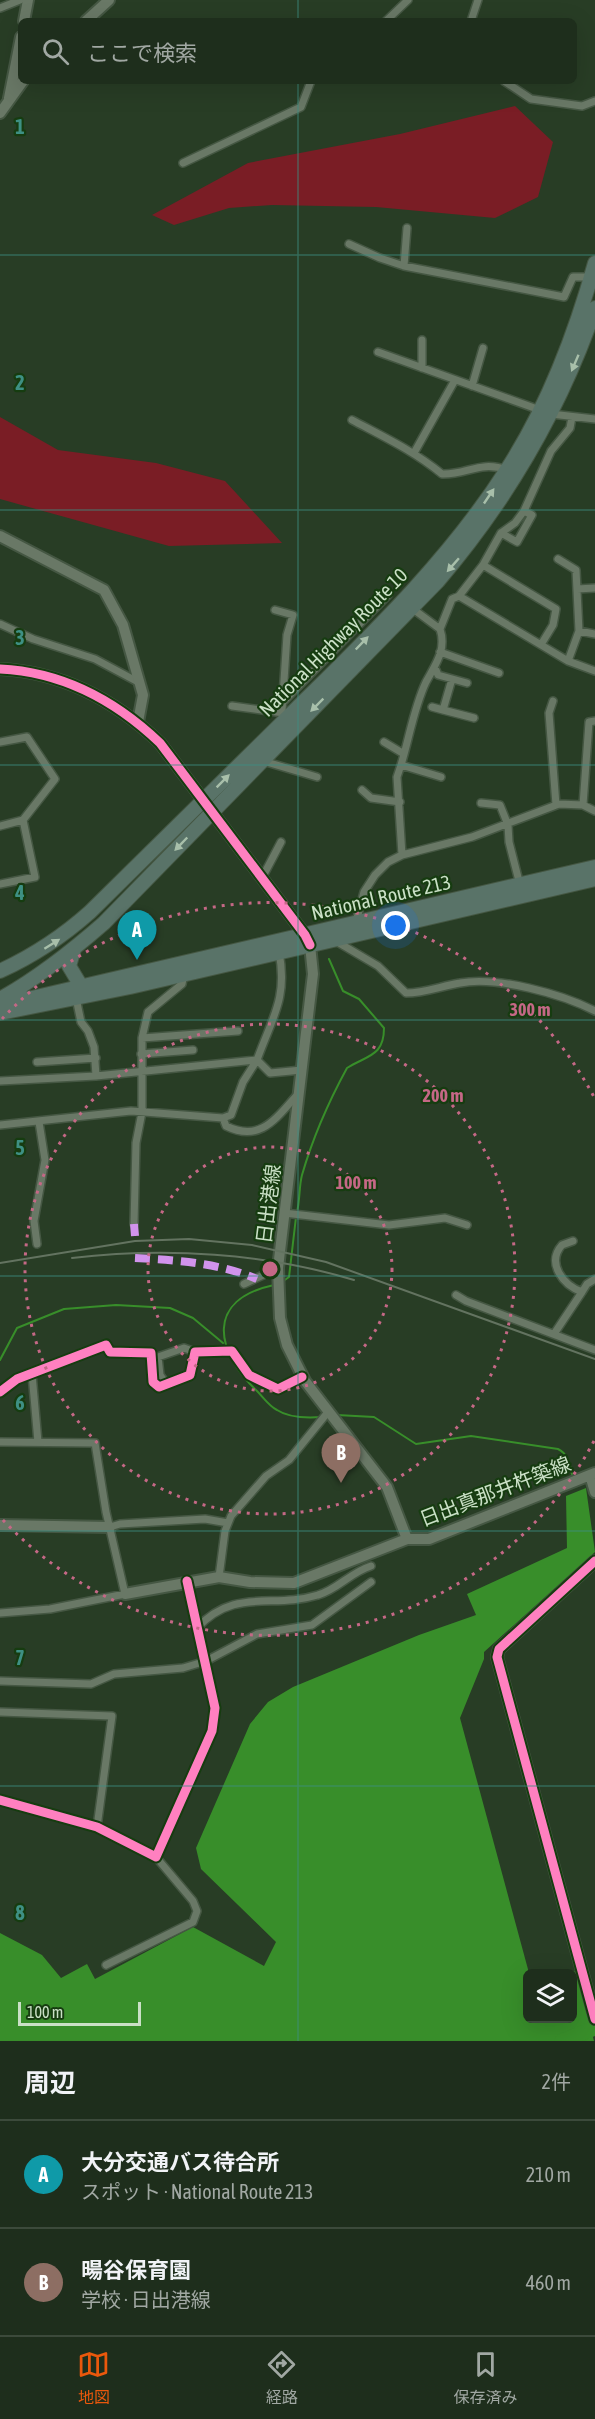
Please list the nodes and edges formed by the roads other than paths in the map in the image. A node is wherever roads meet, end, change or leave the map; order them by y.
1 (20, 0) edge
2 (28, 0) edge
3 (109, 0) edge
4 (408, 0) edge
5 (478, 0) edge
6 (0, 8) edge
7 (25, 18) edge
8 (89, 18) edge
9 (389, 18) edge
10 (472, 18) edge
11 (18, 52) edge
12 (21, 84) edge
13 (310, 84) edge
14 (508, 84) edge
15 (9, 98) junction
16 (595, 101) edge
17 (0, 112) edge
18 (183, 163) dead end
19 (407, 228) dead end
20 (349, 244) dead end
21 (404, 266) junction
22 (593, 270) edge
23 (595, 308) edge
24 (423, 340) dead end
25 (483, 348) dead end
26 (378, 352) dead end
27 (422, 368) junction
28 (455, 380) junction
29 (472, 386) junction
30 (546, 412) junction
31 (572, 417) junction
32 (595, 419) edge
33 (352, 420) dead end
34 (414, 453) junction
35 (507, 470) junction
36 (524, 512) junction
37 (501, 533) junction
38 (0, 536) edge
39 (558, 559) dead end
40 (483, 565) junction
41 (595, 588) edge
42 (577, 589) junction
43 (388, 594) dead end
44 (459, 596) junction
45 (413, 609) junction
46 (275, 610) dead end
47 (0, 624) edge
48 (440, 629) junction
49 (579, 631) junction
50 (595, 634) edge
51 (542, 643) junction
52 (440, 652) junction
53 (568, 661) junction
54 (0, 669) edge
55 (436, 670) junction
56 (595, 671) edge
57 (499, 673) dead end
58 (452, 679) junction
59 (138, 681) junction
60 (467, 683) dead end
61 (553, 701) dead end
62 (283, 702) junction
63 (232, 706) dead end
64 (432, 707) dead end
65 (443, 710) junction
66 (286, 713) junction
67 (474, 718) dead end
68 (595, 721) edge
69 (138, 722) junction
70 (0, 742) edge
71 (384, 742) dead end
72 (404, 754) junction
73 (263, 761) junction
74 (401, 765) junction
75 (317, 777) dead end
76 (441, 777) dead end
77 (362, 790) dead end
78 (202, 801) junction
79 (400, 802) junction
80 (481, 803) dead end
81 (556, 805) junction
82 (583, 805) junction
83 (595, 811) edge
84 (211, 813) junction
85 (23, 820) junction
86 (508, 825) junction
87 (0, 826) edge
88 (281, 842) dead end
89 (402, 855) junction
90 (595, 867) edge
91 (262, 878) junction
92 (595, 879) edge
93 (0, 884) edge
94 (520, 885) junction
95 (357, 928) junction
96 (307, 940) junction
97 (333, 940) junction
98 (74, 949) junction
99 (279, 952) junction
100 (0, 971) edge
101 (184, 974) junction
102 (79, 992) junction
103 (0, 1000) edge
104 (595, 1011) edge
105 (0, 1013) edge
106 (238, 1031) dead end
107 (142, 1038) junction
108 (194, 1050) dead end
109 (141, 1054) junction
110 (96, 1058) junction
111 (258, 1060) junction
112 (38, 1062) dead end
113 (302, 1070) junction
114 (140, 1072) junction
115 (96, 1076) junction
116 (0, 1081) edge
117 (300, 1092) junction
118 (142, 1112) junction
119 (224, 1118) junction
120 (39, 1122) junction
121 (0, 1125) edge
122 (284, 1213) junction
123 (134, 1224) dead end
124 (467, 1224) dead end
125 (573, 1241) dead end
126 (37, 1244) dead end
127 (278, 1268) junction
128 (595, 1279) edge
129 (244, 1284) dead end
130 (582, 1292) junction
131 (456, 1295) dead end
132 (554, 1334) junction
133 (595, 1350) edge
134 (195, 1352) junction
135 (32, 1374) junction
136 (302, 1377) junction
137 (165, 1382) dead end
138 (0, 1392) edge
139 (329, 1413) junction
140 (0, 1442) edge
141 (38, 1442) junction
142 (592, 1474) edge
143 (595, 1492) edge
144 (228, 1523) junction
145 (0, 1525) edge
146 (110, 1527) junction
147 (407, 1539) junction
148 (595, 1562) edge
149 (370, 1566) dead end
150 (219, 1577) junction
151 (187, 1581) junction
152 (371, 1582) dead end
153 (125, 1594) junction
154 (0, 1613) edge
155 (197, 1628) junction
156 (206, 1661) junction
157 (0, 1681) edge
158 (0, 1712) edge
159 (0, 1800) edge
160 (97, 1827) junction
161 (156, 1857) junction
162 (106, 1965) dead end
163 (595, 2019) edge

1 - 6 street
2 - 7 street
3 - 8 street
4 - 9 street
5 - 10 street
11 - 15 street
12 - 15 street
13 - 18 street
14 - 16 street
15 - 17 street
19 - 21 street
20 - 21 street
21 - 22 street
22 - 30 highway, National Highway Route 10
23 -> 30 highway, National Highway Route 10
24 - 27 street
25 - 29 street
26 - 27 street
27 - 28 street
28 - 29 street
28 - 34 street
29 - 30 street
30 - 31 street
30 - 35 highway, National Highway Route 10
30 -> 45 highway, National Highway Route 10
31 - 32 street
31 - 36 street
33 - 34 street
34 - 35 street
66 -> 35 highway, National Highway Route 10
36 - 37 street
36 - 37 street
37 - 40 street
38 - 59 street
39 - 42 street
40 - 44 street
40 - 51 street
41 - 42 street
42 - 49 street
43 - 62 street
44 - 48 street
44 - 51 street
45 - 48 street
45 -> 73 highway, National Highway Route 10
46 - 62 street
47 - 59 street
48 - 52 street
49 - 50 street
49 - 53 street
51 - 53 street
52 - 55 street
52 - 57 street
53 - 56 street
54 - 69 street
55 - 58 street
55 - 72 street
58 - 60 street
58 - 65 street
59 - 69 street
61 - 81 street
62 - 66 street
63 - 66 street
64 - 65 street
65 - 67 street
78 -> 66 highway, National Highway Route 10
68 - 82 street
69 - 78 street
70 - 85 street
71 - 72 street
72 - 74 street
73 - 75 street
73 - 84 highway, National Highway Route 10
74 - 76 street
74 - 79 street
77 - 79 street
78 - 84 street
100 -> 78 highway, National Highway Route 10
79 - 89 street
80 - 86 street
81 - 82 street
81 - 86 street
82 - 83 street
84 - 91 street
84 -> 98 highway, National Highway Route 10
85 - 87 street
85 - 93 street
86 - 89 street
86 - 94 street
88 - 91 street
89 - 95 street
90 - 94 highway, National Route 213
91 - 96 street
92 - 95 highway, National Route 213
94 - 95 highway, National Route 213
95 - 96 highway, National Route 213
95 - 97 highway, National Route 213
96 - 97 highway, National Route 213
96 - 99 highway, National Route 213
96 - 102 highway, National Route 213
96 - 113 street, 日出港線
97 - 104 street
98 - 102 highway
98 - 103 highway, National Highway Route 10
99 - 101 highway, National Route 213
99 - 111 street
101 - 102 highway, National Route 213
101 - 107 street
102 - 103 highway, National Route 213
102 - 105 highway, National Route 213
102 - 110 street
106 - 107 street
107 - 109 street
108 - 109 street
109 - 114 street
110 - 112 street
110 - 115 street
111 - 113 street
111 - 114 street
111 - 119 street
113 - 117 street, 日出港線
114 - 115 street
114 - 118 street
115 - 116 street
117 - 119 street
117 - 122 street, 日出港線
118 - 119 street
118 - 120 street
118 - 123 street
120 - 121 street
120 - 126 street
122 - 124 street
122 - 127 street, 日出港線
125 - 130 street
127 - 129 street
127 - 136 street, 日出港線
128 - 130 street
130 - 132 street
131 - 132 street
132 - 133 street
134 - 135 street
134 - 136 street
134 - 137 street
135 - 138 street
135 - 141 street
136 - 139 street, 日出港線
139 - 144 street
139 - 147 street, 日出港線
140 - 141 street
141 - 146 street
142 - 143 street
142 - 147 street, 日出真那井杵築線
144 - 146 street
144 - 150 street
145 - 146 street
146 - 153 street
147 - 150 street, 日出真那井杵築線
148 - 163 street
149 - 155 street
150 - 151 street, 日出真那井杵築線
151 - 153 street, 日出真那井杵築線
151 - 155 street
152 - 156 street
153 - 154 street
155 - 156 street
156 - 157 street
156 - 161 street
158 - 160 street
159 - 160 street
160 - 161 street
161 - 162 street

